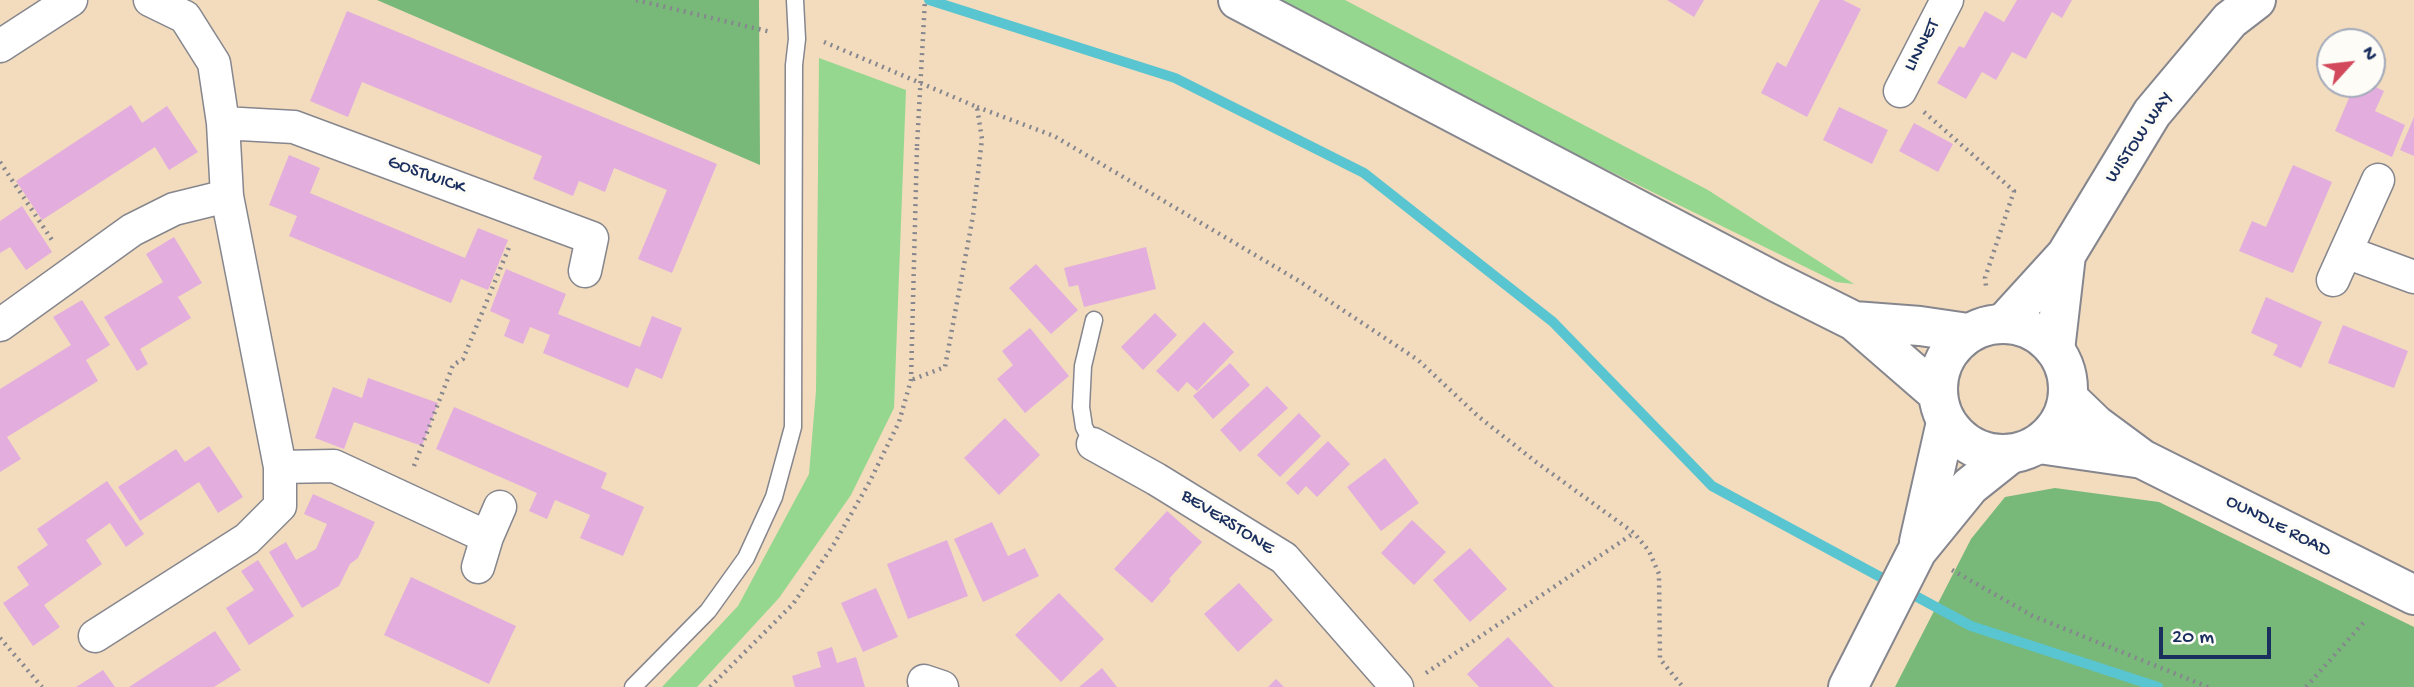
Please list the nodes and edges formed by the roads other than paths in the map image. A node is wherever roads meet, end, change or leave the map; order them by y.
1 (71, 0) edge
2 (150, 0) edge
3 (795, 0) edge
4 (1238, 0) edge
5 (1947, 0) edge
6 (2256, 0) edge
7 (0, 46) edge
8 (1900, 91) road end
9 (223, 123) junction
10 (2378, 180) dead end
11 (227, 196) junction
12 (2346, 251) junction
13 (2066, 255) junction
14 (585, 271) dead end
15 (2414, 277) edge
16 (2333, 280) dead end
17 (1094, 320) dead end
18 (1854, 321) junction
19 (0, 325) edge
20 (1987, 327) junction
21 (2055, 350) junction
22 (2068, 398) junction
23 (1942, 408) junction
24 (1093, 444) joint
25 (2024, 449) junction
26 (2141, 459) junction
27 (280, 467) junction
28 (500, 508) dead end
29 (487, 537) junction
30 (1917, 551) junction
31 (478, 567) dead end
32 (2414, 595) edge
33 (95, 636) dead end
34 (1407, 683) edge
35 (633, 687) edge
36 (1848, 687) edge

1 - 7 street
2 - 9 street
3 - 35 lane
4 - 18 main road
5 - 8 street, LINNET
6 - 13 main road, WISTOW WAY
9 - 11 street
9 - 14 street, GOSTWICK
10 - 12 street
11 - 19 street
11 - 27 street
12 - 15 street
12 - 16 street
13 - 20 main road, WISTOW WAY
13 - 21 main road, WISTOW WAY
17 - 24 lane
18 - 20 main road
18 - 23 main road
20 - 21 main road
20 - 23 main road
21 - 22 main road
22 - 25 main road
22 - 26 main road, OUNDLE ROAD
23 - 25 main road
23 - 30 main road
24 - 34 street, BEVERSTONE
25 - 26 main road, OUNDLE ROAD
25 - 30 main road
26 - 32 main road, OUNDLE ROAD
27 - 29 street
27 - 33 street
28 - 29 street
29 - 31 street
30 - 36 main road

